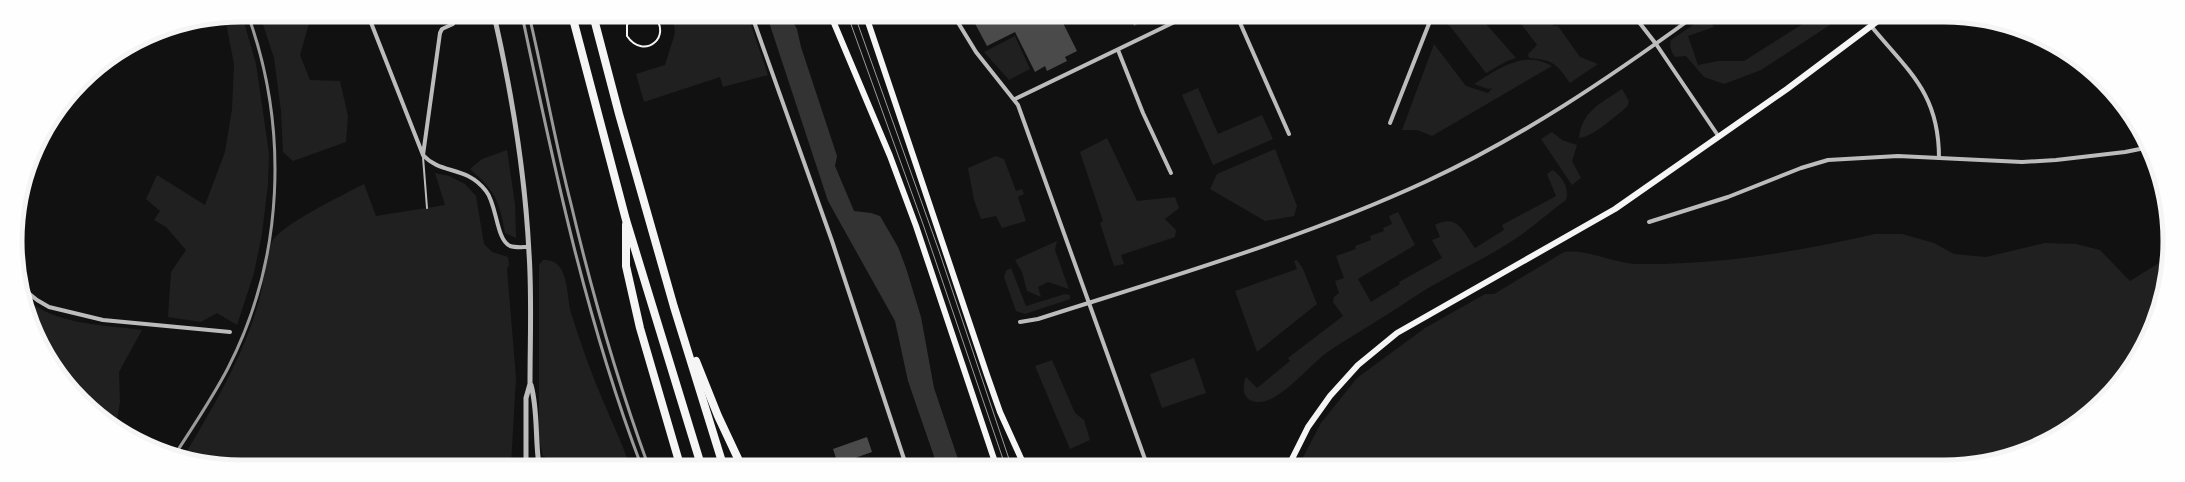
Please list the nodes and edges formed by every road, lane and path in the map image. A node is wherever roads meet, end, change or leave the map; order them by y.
1 (371, 22) edge
2 (496, 22) edge
3 (574, 22) edge
4 (595, 22) edge
5 (629, 22) edge
6 (658, 22) edge
7 (754, 22) edge
8 (834, 22) edge
9 (868, 22) edge
10 (958, 22) edge
11 (1176, 22) edge
12 (1240, 22) edge
13 (1430, 22) edge
14 (1639, 22) edge
15 (1686, 22) edge
16 (1876, 22) edge
17 (453, 24) dead end
18 (1871, 26) junction
19 (1656, 44) junction
20 (1118, 50) junction
21 (1015, 99) junction
22 (1390, 123) dead end
23 (1289, 134) dead end
24 (1719, 137) junction
25 (2142, 149) edge
26 (423, 156) junction
27 (1940, 158) junction
28 (1171, 173) dead end
29 (427, 208) dead end
30 (626, 220) junction
31 (1649, 222) dead end
32 (529, 247) junction
33 (28, 291) edge
34 (1088, 303) junction
35 (674, 307) junction
36 (1020, 322) dead end
37 (230, 332) dead end
38 (530, 384) junction
39 (526, 460) edge
40 (538, 460) edge
41 (679, 460) edge
42 (699, 460) edge
43 (721, 460) edge
44 (739, 460) edge
45 (903, 460) edge
46 (994, 460) edge
47 (1022, 460) edge
48 (1146, 460) edge
49 (1292, 460) edge

1 - 26 street
2 - 32 street
3 - 30 highway
4 - 35 highway
5 - 6 path
7 - 45 street
8 - 46 main road
9 - 47 main road
10 - 21 street
11 - 20 street
12 - 23 street
13 - 22 street
14 - 19 street
15 - 19 street
16 - 18 main road
17 - 26 street
18 - 24 main road
18 - 27 street
19 - 24 street
19 - 34 street
20 - 21 street
20 - 28 street
21 - 34 street
24 - 49 main road
25 - 27 street
26 - 29 lane
26 - 32 street
27 - 31 street
30 - 41 highway
30 - 42 highway
32 - 38 street
33 - 37 street
34 - 36 street
34 - 48 street
35 - 43 highway
35 - 44 highway
38 - 39 street
38 - 40 street

